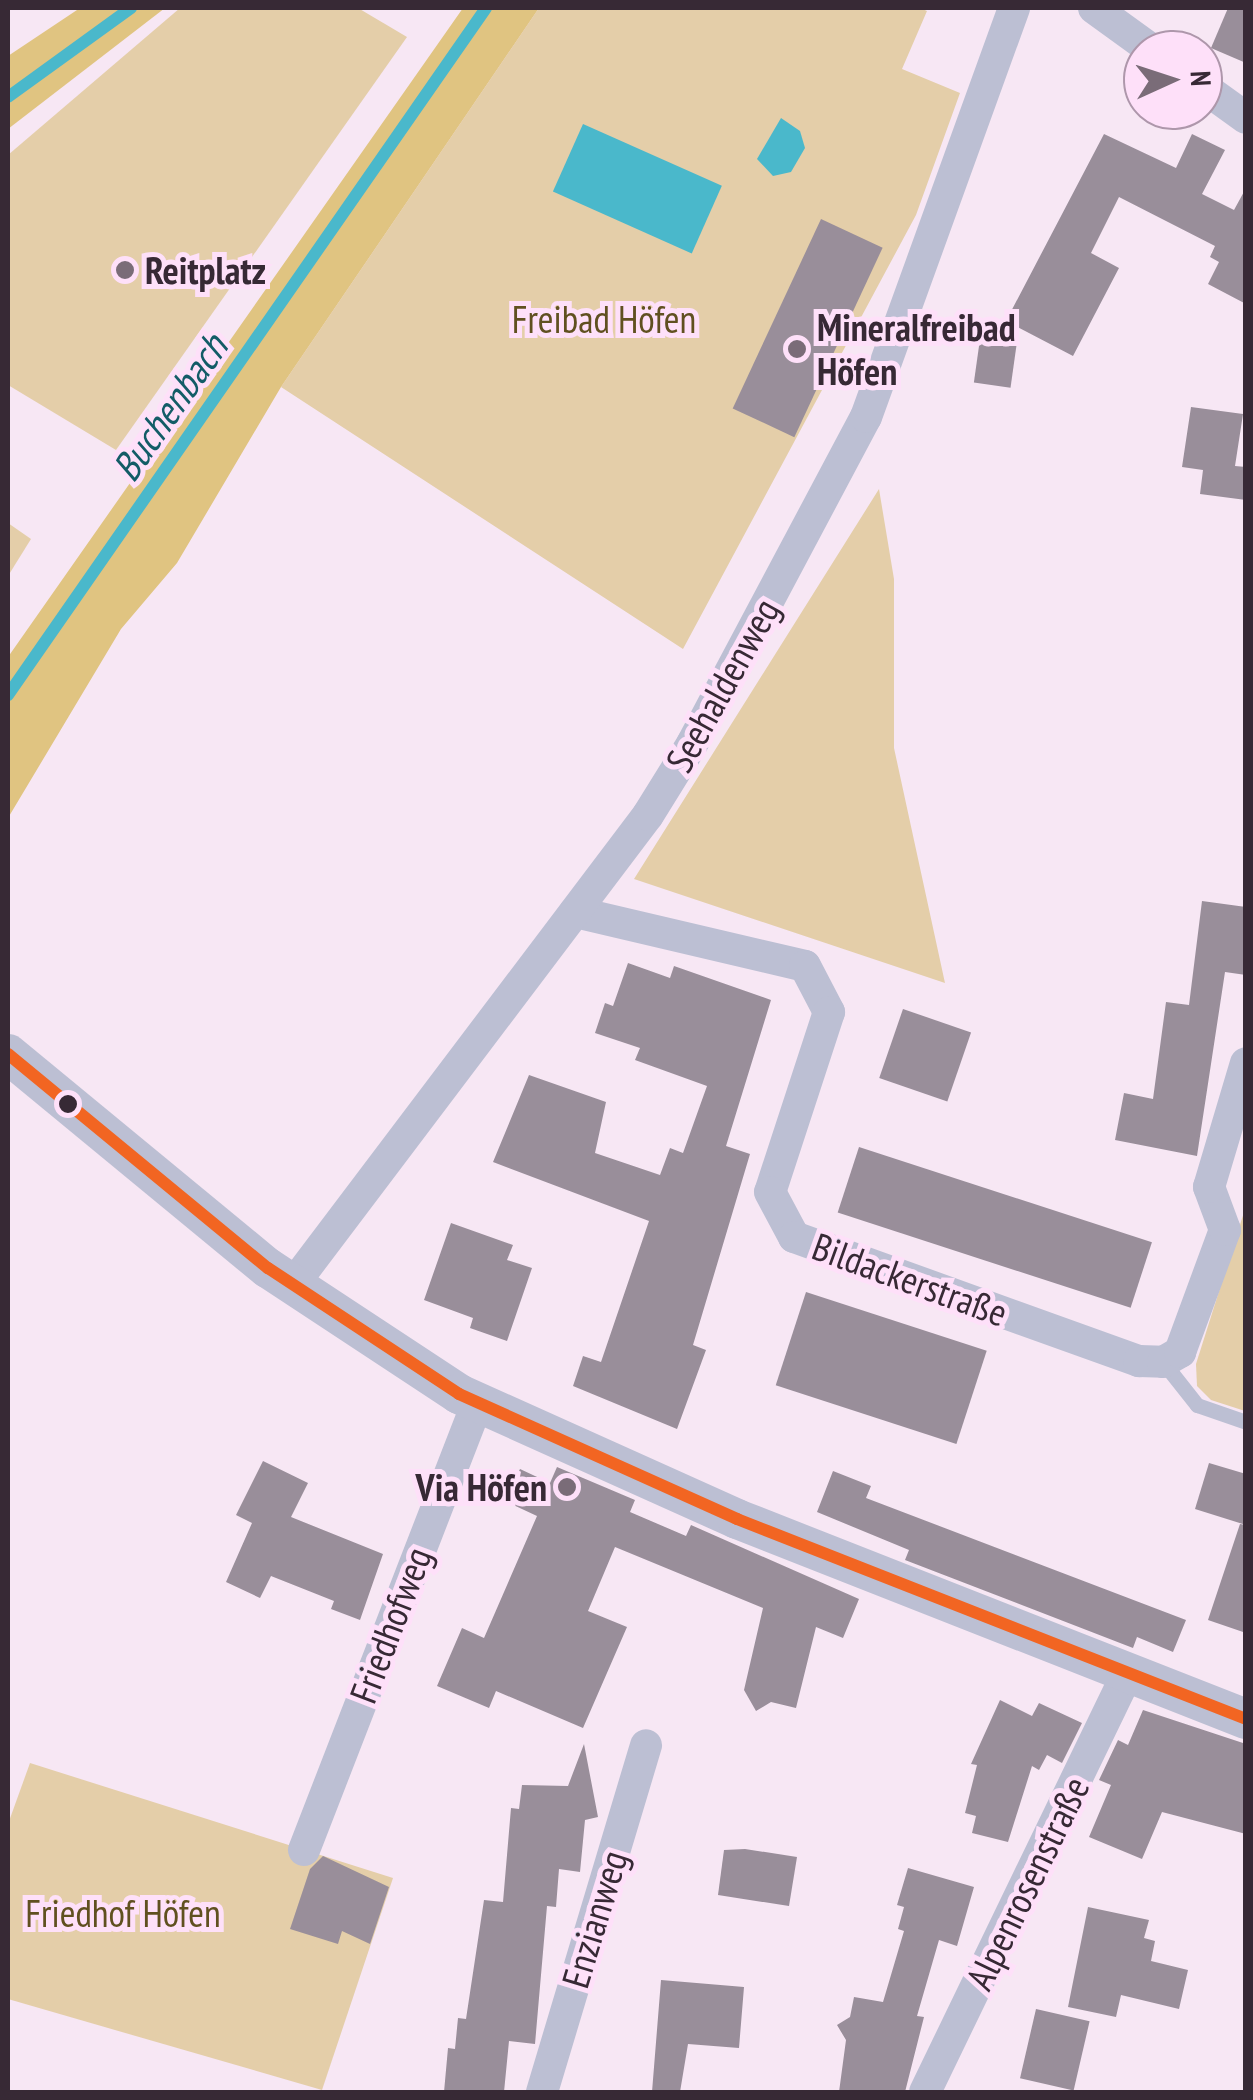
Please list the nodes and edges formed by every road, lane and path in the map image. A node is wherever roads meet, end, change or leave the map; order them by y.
1 (1014, 8) edge
2 (1094, 8) edge
3 (1124, 30) edge
4 (1223, 101) edge
5 (1246, 118) edge
6 (574, 912) junction
7 (8, 1054) edge
8 (1246, 1063) edge
9 (280, 1277) junction
10 (1163, 1362) junction
11 (478, 1402) junction
12 (1246, 1422) edge
13 (1128, 1673) junction
14 (1246, 1719) edge
15 (646, 1745) dead end
16 (304, 1850) dead end
17 (542, 2092) edge
18 (924, 2092) edge

1 - 6 street, Seehaldenweg
2 - 3 street
4 - 5 street
6 - 9 street, Seehaldenweg
6 - 10 street, Bildackerstraße
7 - 9 street
8 - 10 street
9 - 11 street
10 - 12 lane
11 - 13 street
11 - 16 street, Friedhofweg
13 - 14 street
13 - 18 street, Alpenrosenstraße
15 - 17 street, Enzianweg

